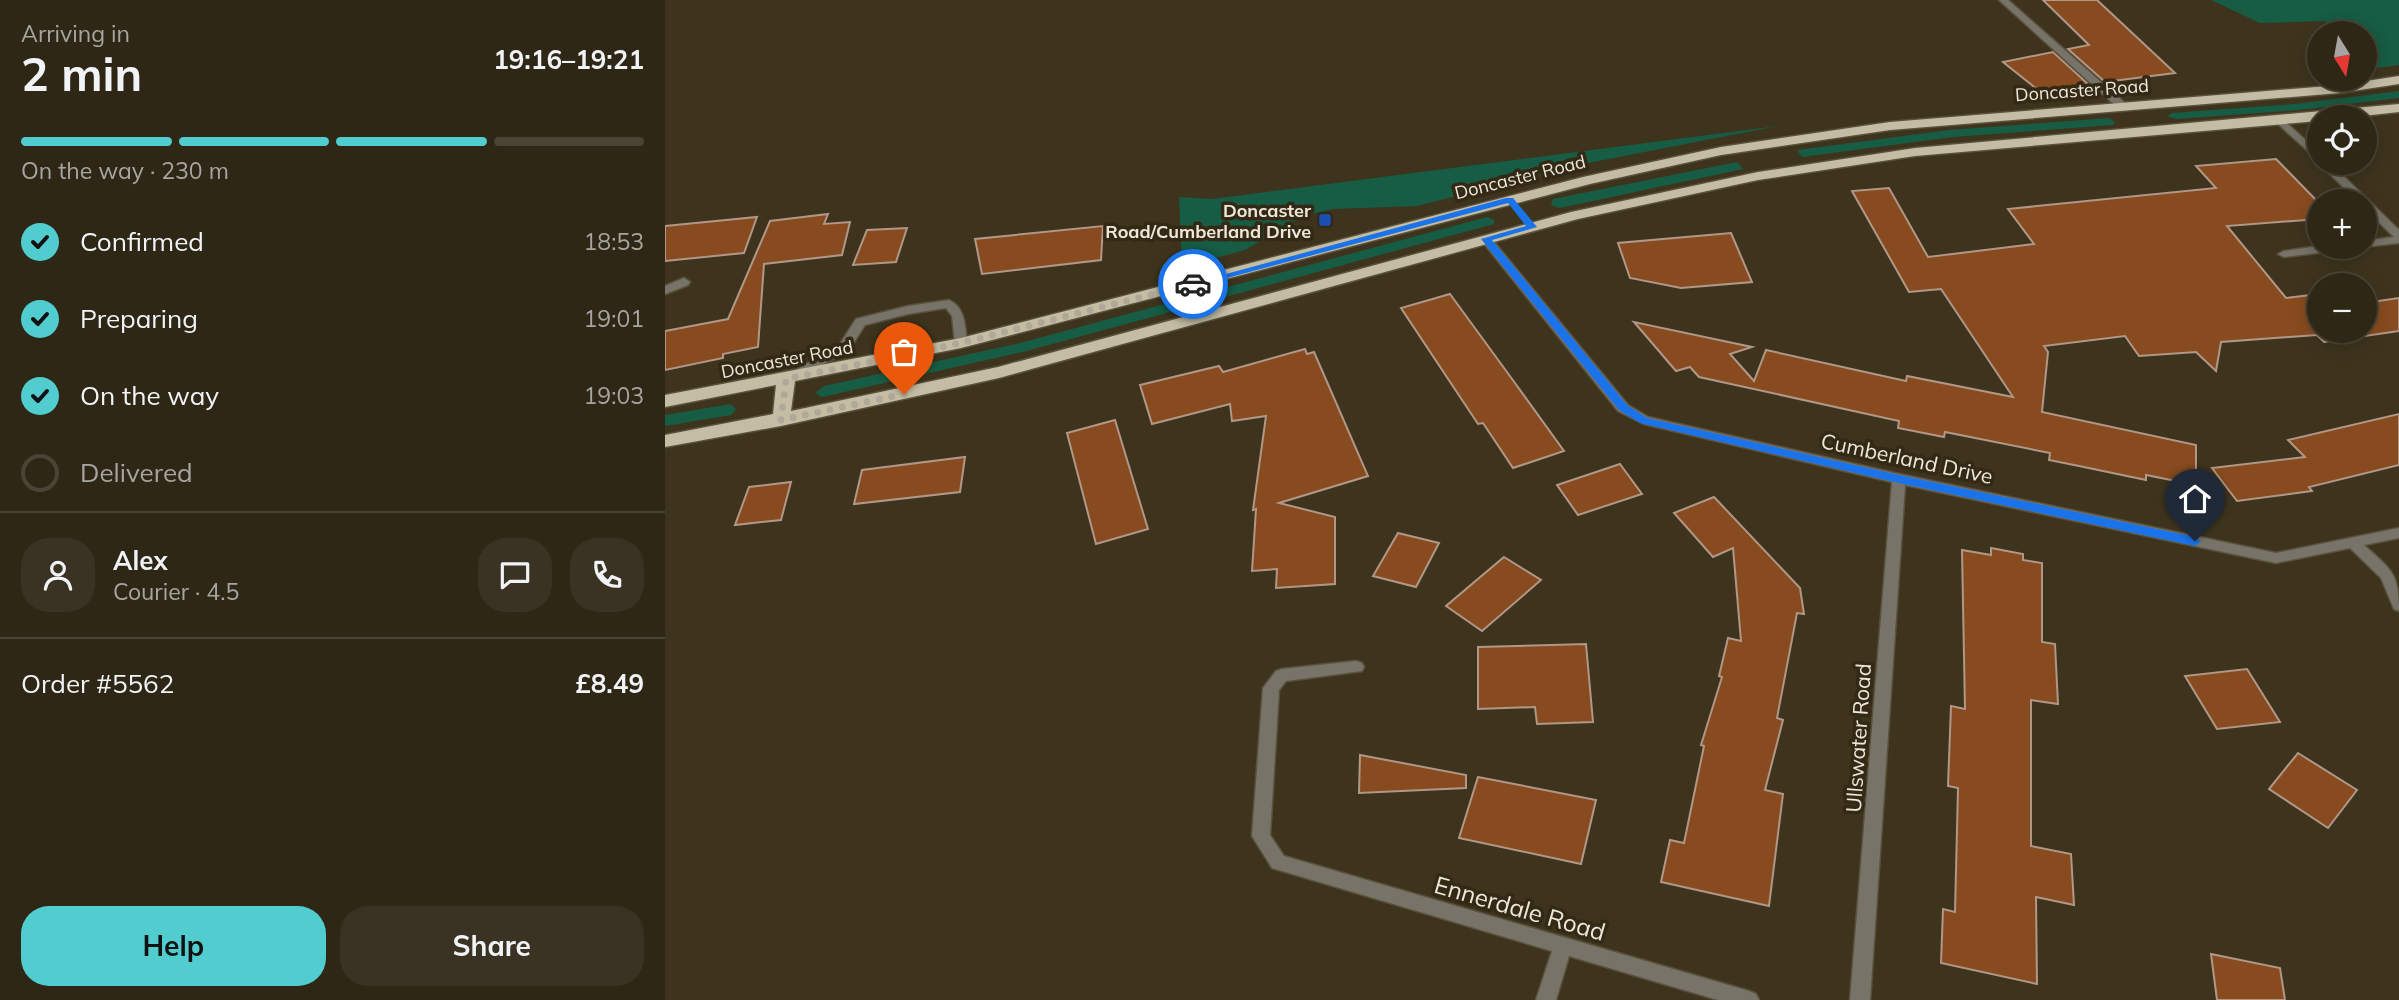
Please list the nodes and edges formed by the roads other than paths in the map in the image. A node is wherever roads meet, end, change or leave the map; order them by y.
1 (2003, 0) edge
2 (2399, 80) edge
3 (2122, 106) junction
4 (2399, 108) edge
5 (2377, 110) edge
6 (2307, 118) edge
7 (2281, 121) junction
8 (2147, 131) junction
9 (2307, 146) edge
10 (2336, 175) edge
11 (2351, 189) edge
12 (1510, 200) junction
13 (2377, 215) edge
14 (1532, 227) junction
15 (2399, 238) edge
16 (1486, 239) junction
17 (2377, 242) edge
18 (2307, 251) edge
19 (2284, 254) dead end
20 (684, 282) dead end
21 (665, 289) edge
22 (961, 343) junction
23 (786, 379) junction
24 (665, 401) edge
25 (781, 420) junction
26 (665, 441) edge
27 (1899, 479) junction
28 (2399, 533) edge
29 (2354, 544) junction
30 (2399, 605) edge
31 (1356, 667) dead end
32 (1563, 947) junction
33 (1546, 1000) edge
34 (1749, 1000) edge
35 (1860, 1000) edge

1 - 3 street
2 - 3 highway, Doncaster Road
3 - 8 highway
3 - 12 highway, Doncaster Road
4 - 5 highway
6 - 7 highway
7 - 8 highway
7 - 9 street
8 - 14 highway
10 - 11 street
12 - 14 highway
12 - 22 highway, Doncaster Road
13 - 15 street
14 - 16 highway
15 - 17 street
16 - 25 highway
16 - 27 street, Cumberland Drive
18 - 19 street
20 - 21 street
22 - 23 highway, Doncaster Road
22 - 23 street
23 - 24 highway, Doncaster Road
23 - 25 highway
25 - 26 highway
27 - 29 street, Cumberland Drive
27 - 35 street, Ullswater Road
28 - 29 street, Cumberland Drive
29 - 30 street
31 - 32 street, Ennerdale Road
32 - 33 street
32 - 34 street, Ennerdale Road

